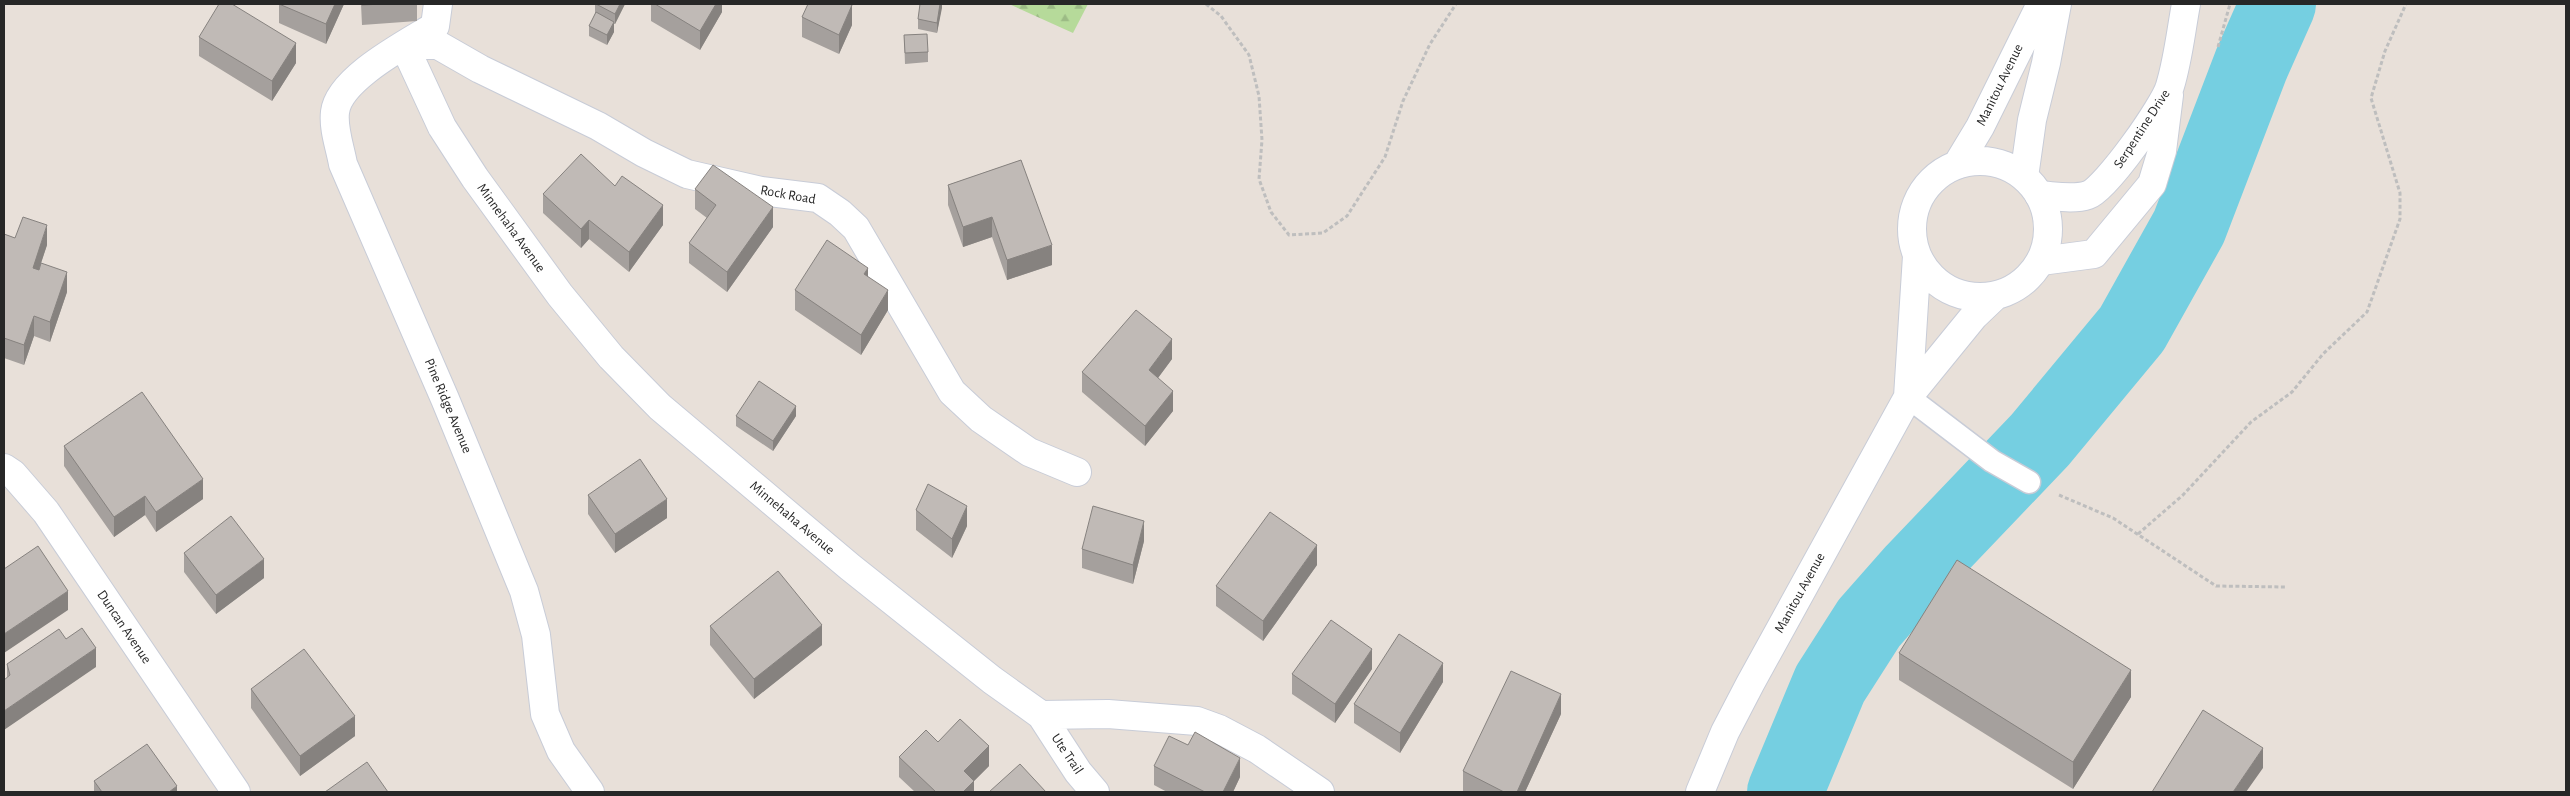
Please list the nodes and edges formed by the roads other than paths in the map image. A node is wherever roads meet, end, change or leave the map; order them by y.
1 (438, 4) edge
2 (2040, 4) edge
3 (2057, 4) edge
4 (2186, 4) edge
5 (404, 46) junction
6 (2170, 88) junction
7 (1957, 165) junction
8 (2031, 186) junction
9 (1917, 256) junction
10 (2041, 261) junction
11 (1995, 296) junction
12 (1908, 397) junction
13 (4, 468) edge
14 (1077, 472) dead end
15 (2029, 482) road end
16 (1041, 715) junction
17 (236, 792) edge
18 (590, 792) edge
19 (1095, 792) edge
20 (1320, 792) edge
21 (1700, 792) edge

1 - 5 street, Pine Ridge Avenue
2 - 7 street, Manitou Avenue
3 - 8 street
4 - 6 street, Serpentine Drive
5 - 14 street, Rock Road
5 - 16 street, Minnehaha Avenue
5 - 18 street, Pine Ridge Avenue
6 - 8 street, Serpentine Drive
6 - 10 street
7 - 8 street
7 - 9 street
8 - 10 street
9 - 11 street
9 - 12 street, Manitou Avenue
10 - 11 street
11 - 12 street, Manitou Avenue
12 - 15 lane
12 - 21 street, Manitou Avenue
13 - 17 street, Duncan Avenue
16 - 19 street, Ute Trail
16 - 20 street

